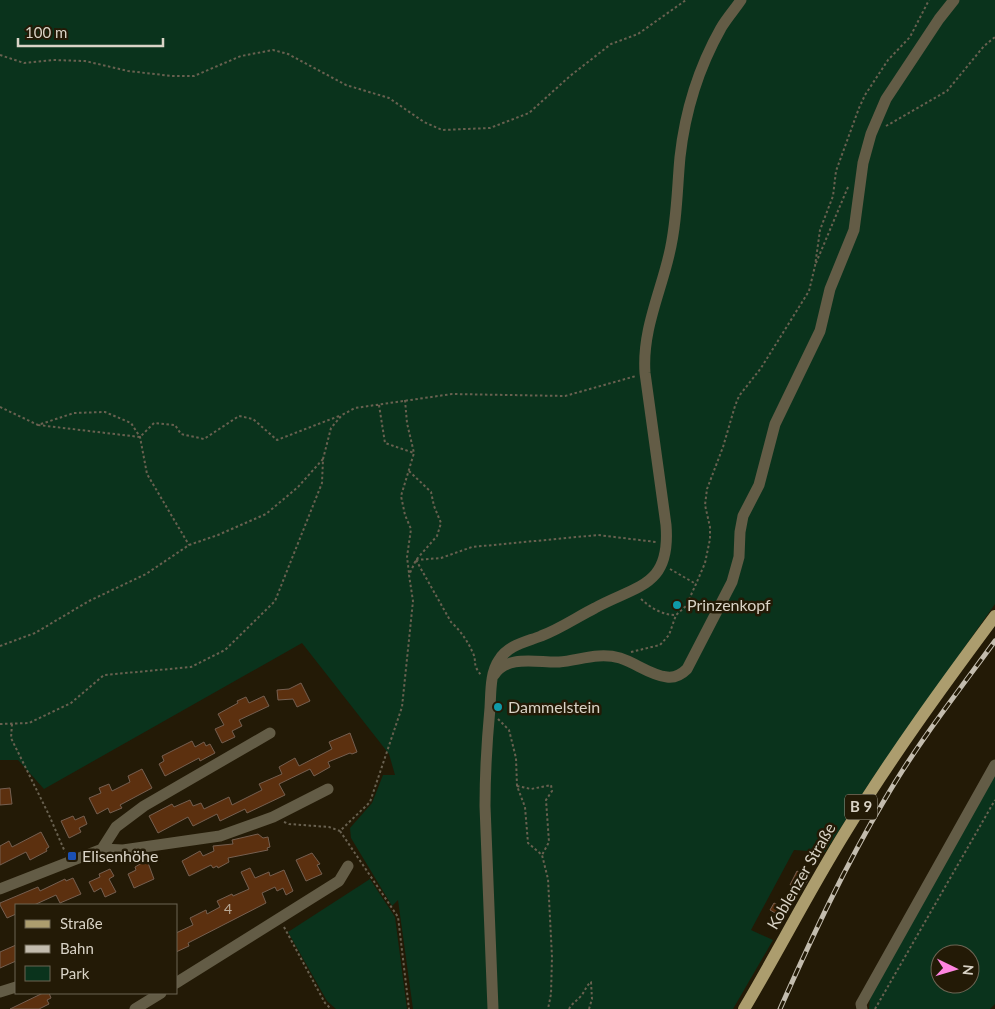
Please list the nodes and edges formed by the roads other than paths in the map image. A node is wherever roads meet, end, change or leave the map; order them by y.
1 (742, 0) edge
2 (954, 0) edge
3 (995, 616) edge
4 (492, 683) junction
5 (270, 733) dead end
6 (995, 765) edge
7 (328, 789) dead end
8 (102, 849) junction
9 (348, 866) dead end
10 (2, 886) edge
11 (178, 982) edge
12 (15, 987) edge
13 (0, 992) edge
14 (159, 994) edge
15 (135, 1009) edge
16 (493, 1009) edge
17 (744, 1009) edge
18 (862, 1009) edge

1 - 4 street
2 - 4 street
3 - 17 main road, Koblenzer Straße / B 9
4 - 16 street
5 - 8 street
6 - 18 street
7 - 8 street
8 - 10 street
9 - 11 street
12 - 13 street
14 - 15 street

